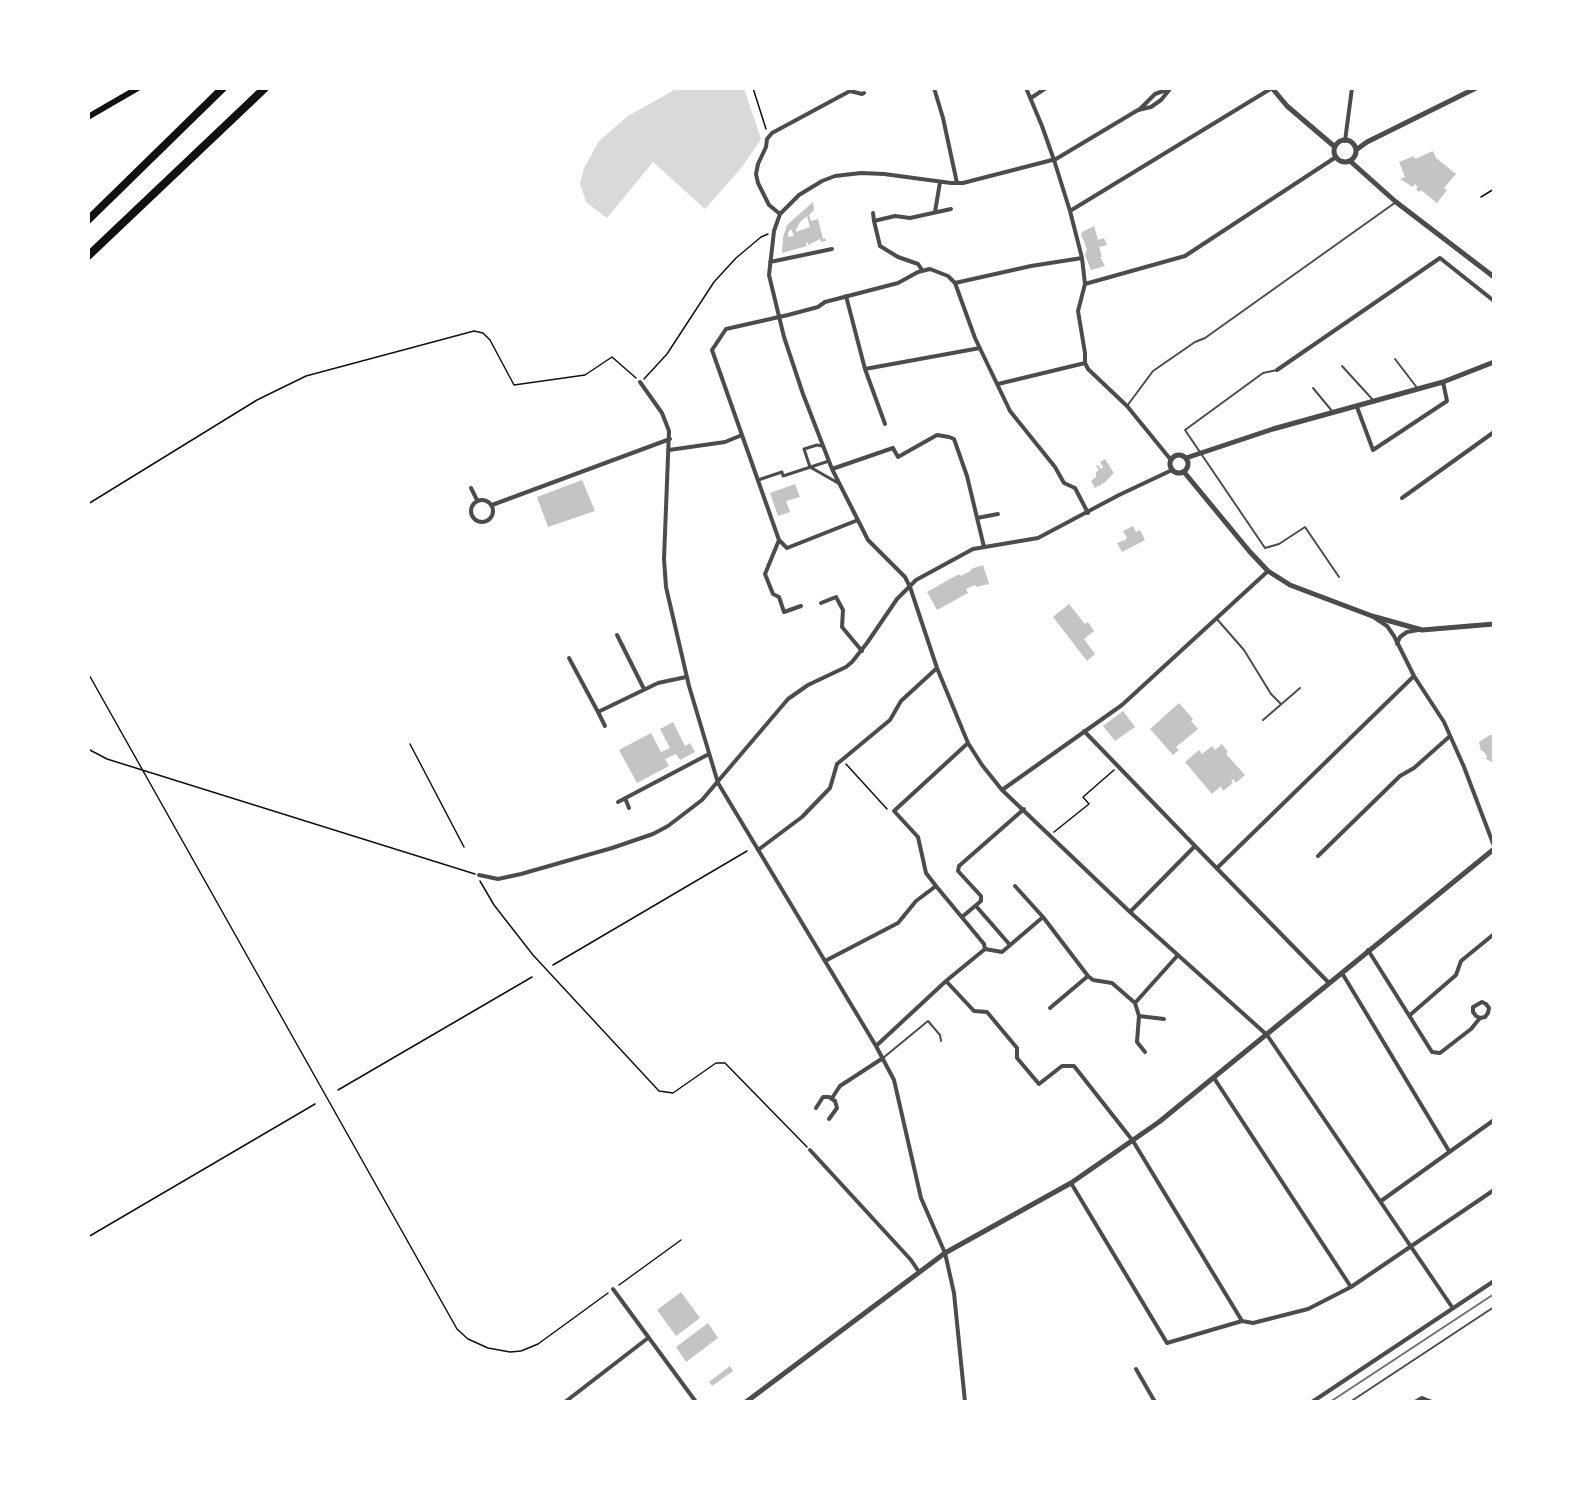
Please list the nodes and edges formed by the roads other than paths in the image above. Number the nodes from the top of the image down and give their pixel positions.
1 (138, 88) edge
2 (223, 88) edge
3 (265, 88) edge
4 (934, 88) edge
5 (1026, 88) edge
6 (1046, 88) edge
7 (1272, 88) edge
8 (1352, 88) edge
9 (1476, 88) edge
10 (1170, 89) edge
11 (1467, 90) edge
12 (864, 93) dead end
13 (122, 98) junction
14 (1031, 98) junction
15 (1138, 110) junction
16 (88, 112) edge
17 (88, 117) edge
18 (1345, 141) junction
19 (1335, 147) junction
20 (1356, 150) junction
21 (1336, 157) junction
22 (1054, 160) junction
23 (1350, 161) junction
24 (940, 182) junction
25 (957, 183) junction
26 (1396, 202) junction
27 (951, 209) dead end
28 (1070, 211) junction
29 (873, 213) dead end
30 (935, 213) junction
31 (780, 214) junction
32 (88, 220) edge
33 (874, 221) junction
34 (832, 249) dead end
35 (88, 256) edge
36 (1082, 258) junction
37 (770, 262) junction
38 (922, 270) junction
39 (1494, 278) edge
40 (955, 283) junction
41 (1085, 284) junction
42 (846, 296) junction
43 (1494, 301) edge
44 (781, 317) junction
45 (980, 348) junction
46 (1395, 359) dead end
47 (1494, 362) edge
48 (1085, 363) junction
49 (1342, 366) dead end
50 (865, 369) junction
51 (1277, 369) joint
52 (640, 382) road end
53 (1443, 382) junction
54 (998, 384) junction
55 (1313, 388) dead end
56 (1418, 389) junction
57 (1375, 402) junction
58 (1127, 406) junction
59 (1357, 407) junction
60 (1332, 412) junction
61 (885, 424) dead end
62 (1494, 432) edge
63 (742, 435) junction
64 (670, 439) junction
65 (822, 446) junction
66 (669, 450) junction
67 (1201, 453) junction
68 (1186, 458) junction
69 (1171, 460) junction
70 (829, 461) junction
71 (810, 467) junction
72 (832, 469) junction
73 (1172, 470) junction
74 (1184, 472) junction
75 (758, 480) junction
76 (838, 483) junction
77 (471, 488) dead end
78 (1402, 498) dead end
79 (477, 500) junction
80 (492, 506) junction
81 (1088, 513) junction
82 (998, 514) dead end
83 (976, 518) junction
84 (858, 520) junction
85 (779, 540) junction
86 (984, 546) junction
87 (1268, 571) junction
88 (1339, 577) dead end
89 (910, 587) junction
90 (821, 603) dead end
91 (801, 606) dead end
92 (1372, 616) junction
93 (1216, 618) junction
94 (1494, 624) edge
95 (1422, 630) junction
96 (616, 635) dead end
97 (1397, 644) junction
98 (862, 651) junction
99 (569, 658) dead end
100 (937, 668) junction
101 (686, 676) junction
102 (1414, 676) junction
103 (1300, 688) dead end
104 (645, 689) junction
105 (1281, 704) junction
106 (598, 712) junction
107 (1263, 720) dead end
108 (605, 726) dead end
109 (1084, 731) junction
110 (1450, 736) junction
111 (968, 743) junction
112 (709, 754) junction
113 (718, 783) junction
114 (1002, 790) junction
115 (625, 798) junction
116 (618, 802) dead end
117 (629, 808) dead end
118 (1024, 809) junction
119 (1195, 846) junction
120 (1494, 847) edge
121 (758, 850) junction
122 (1318, 856) dead end
123 (1217, 868) junction
124 (479, 875) road end
125 (936, 886) junction
126 (1015, 886) dead end
127 (976, 906) junction
128 (1130, 912) junction
129 (962, 917) junction
130 (1043, 917) junction
131 (1494, 934) edge
132 (1010, 945) junction
133 (984, 947) junction
134 (1368, 950) junction
135 (1178, 955) junction
136 (825, 961) junction
137 (1342, 972) junction
138 (1088, 976) junction
139 (946, 981) junction
140 (1329, 983) junction
141 (1135, 1003) junction
142 (1050, 1008) dead end
143 (1410, 1015) junction
144 (1139, 1016) junction
145 (1480, 1018) junction
146 (1164, 1019) dead end
147 (1268, 1035) junction
148 (941, 1041) dead end
149 (876, 1046) junction
150 (1146, 1052) dead end
151 (883, 1058) junction
152 (1214, 1078) junction
153 (832, 1098) junction
154 (816, 1108) dead end
155 (829, 1119) dead end
156 (1494, 1120) edge
157 (1133, 1141) junction
158 (810, 1150) road end
159 (1449, 1151) junction
160 (1071, 1183) junction
161 (1494, 1190) edge
162 (1381, 1201) junction
163 (1412, 1246) junction
164 (945, 1253) junction
165 (919, 1272) junction
166 (1494, 1281) edge
167 (1351, 1287) junction
168 (613, 1289) road end
169 (1452, 1307) junction
170 (1494, 1307) edge
171 (1242, 1321) junction
172 (648, 1338) junction
173 (1136, 1369) dead end
174 (565, 1401) edge
175 (696, 1401) edge
176 (746, 1401) edge
177 (965, 1401) edge
178 (1155, 1401) edge
179 (1312, 1401) edge
180 (1350, 1401) edge
181 (1415, 1401) edge
182 (1432, 1401) edge

1 - 13 main road
2 - 32 highway
3 - 35 highway
4 - 25 street
5 - 14 street
6 - 14 street
7 - 19 street
7 - 28 street
8 - 18 street
9 - 11 street
10 - 15 street
10 - 15 street
11 - 20 street
12 - 31 street
13 - 16 main road
13 - 17 main road
14 - 22 street
15 - 22 street
18 - 19 street
18 - 20 street
19 - 21 street
20 - 23 street
21 - 23 street
21 - 41 street
22 - 25 street
22 - 28 street
23 - 26 street
24 - 25 street
24 - 30 street
24 - 31 street
26 - 39 street
26 - 58 lane
27 - 30 street
28 - 36 street
29 - 33 street
30 - 33 street
31 - 37 street
33 - 38 street
34 - 37 street
36 - 40 street
36 - 41 street
37 - 44 street
38 - 40 street
38 - 42 street
40 - 45 street
41 - 48 street
42 - 44 street
42 - 50 street
43 - 51 street
44 - 63 street
44 - 65 street
45 - 50 street
45 - 54 street
46 - 56 lane
47 - 53 street
48 - 54 street
48 - 58 street
49 - 57 lane
50 - 61 street
51 - 67 lane
52 - 64 street
53 - 56 street
53 - 59 street
54 - 81 street
55 - 60 lane
56 - 57 street
57 - 59 street
58 - 69 street
59 - 60 street
60 - 67 street
62 - 78 street
63 - 66 street
63 - 75 street
64 - 66 street
64 - 80 street
65 - 70 street
65 - 71 street
66 - 101 street
67 - 68 street
67 - 88 lane
68 - 69 street
68 - 74 street
69 - 73 street
70 - 71 street
70 - 72 street
71 - 75 street
71 - 76 street
72 - 76 street
72 - 83 street
73 - 74 street
73 - 81 street
74 - 87 street
75 - 85 street
76 - 84 street
77 - 79 street
79 - 80 street
79 - 80 street
81 - 86 street
82 - 83 street
83 - 86 street
84 - 85 street
84 - 89 street
85 - 91 street
86 - 89 street
87 - 92 street
87 - 93 street
89 - 98 street
89 - 100 street
90 - 98 street
92 - 95 street
92 - 97 street
93 - 105 lane
93 - 109 street
94 - 95 street
95 - 97 street
96 - 104 street
97 - 102 street
98 - 113 street
99 - 106 street
100 - 111 street
100 - 121 street
101 - 104 street
101 - 112 street
102 - 110 street
102 - 123 street
103 - 105 lane
104 - 106 street
105 - 107 lane
106 - 108 street
109 - 114 street
109 - 119 street
110 - 120 street
110 - 122 street
111 - 114 street
111 - 125 street
112 - 113 street
112 - 115 street
113 - 121 street
113 - 124 street
114 - 118 street
115 - 116 street
115 - 117 street
118 - 127 street
118 - 128 street
119 - 123 street
119 - 128 street
120 - 134 street
121 - 136 street
123 - 140 street
125 - 129 street
125 - 136 street
126 - 130 street
127 - 129 street
127 - 132 street
128 - 135 street
129 - 133 street
130 - 132 street
130 - 138 street
131 - 143 street
132 - 133 street
133 - 139 street
134 - 137 street
134 - 143 street
135 - 141 street
135 - 147 street
136 - 149 street
137 - 140 street
137 - 159 street
138 - 141 street
138 - 142 street
139 - 149 street
139 - 157 street
140 - 147 street
141 - 144 street
143 - 145 street
144 - 146 street
144 - 150 street
145 - 145 street
147 - 152 street
147 - 162 street
148 - 151 lane
149 - 151 street
151 - 153 street
151 - 164 street
152 - 157 street
152 - 167 street
153 - 154 street
153 - 155 street
156 - 159 street
157 - 160 street
157 - 171 street
158 - 165 street
159 - 162 street
160 - 164 street
160 - 171 street
161 - 163 street
162 - 163 street
163 - 167 street
163 - 169 street
164 - 165 street
164 - 177 street
165 - 176 street
166 - 169 street
167 - 171 street
168 - 172 street
169 - 179 street
170 - 180 lane
172 - 174 street
172 - 175 street
173 - 178 street
181 - 182 street

